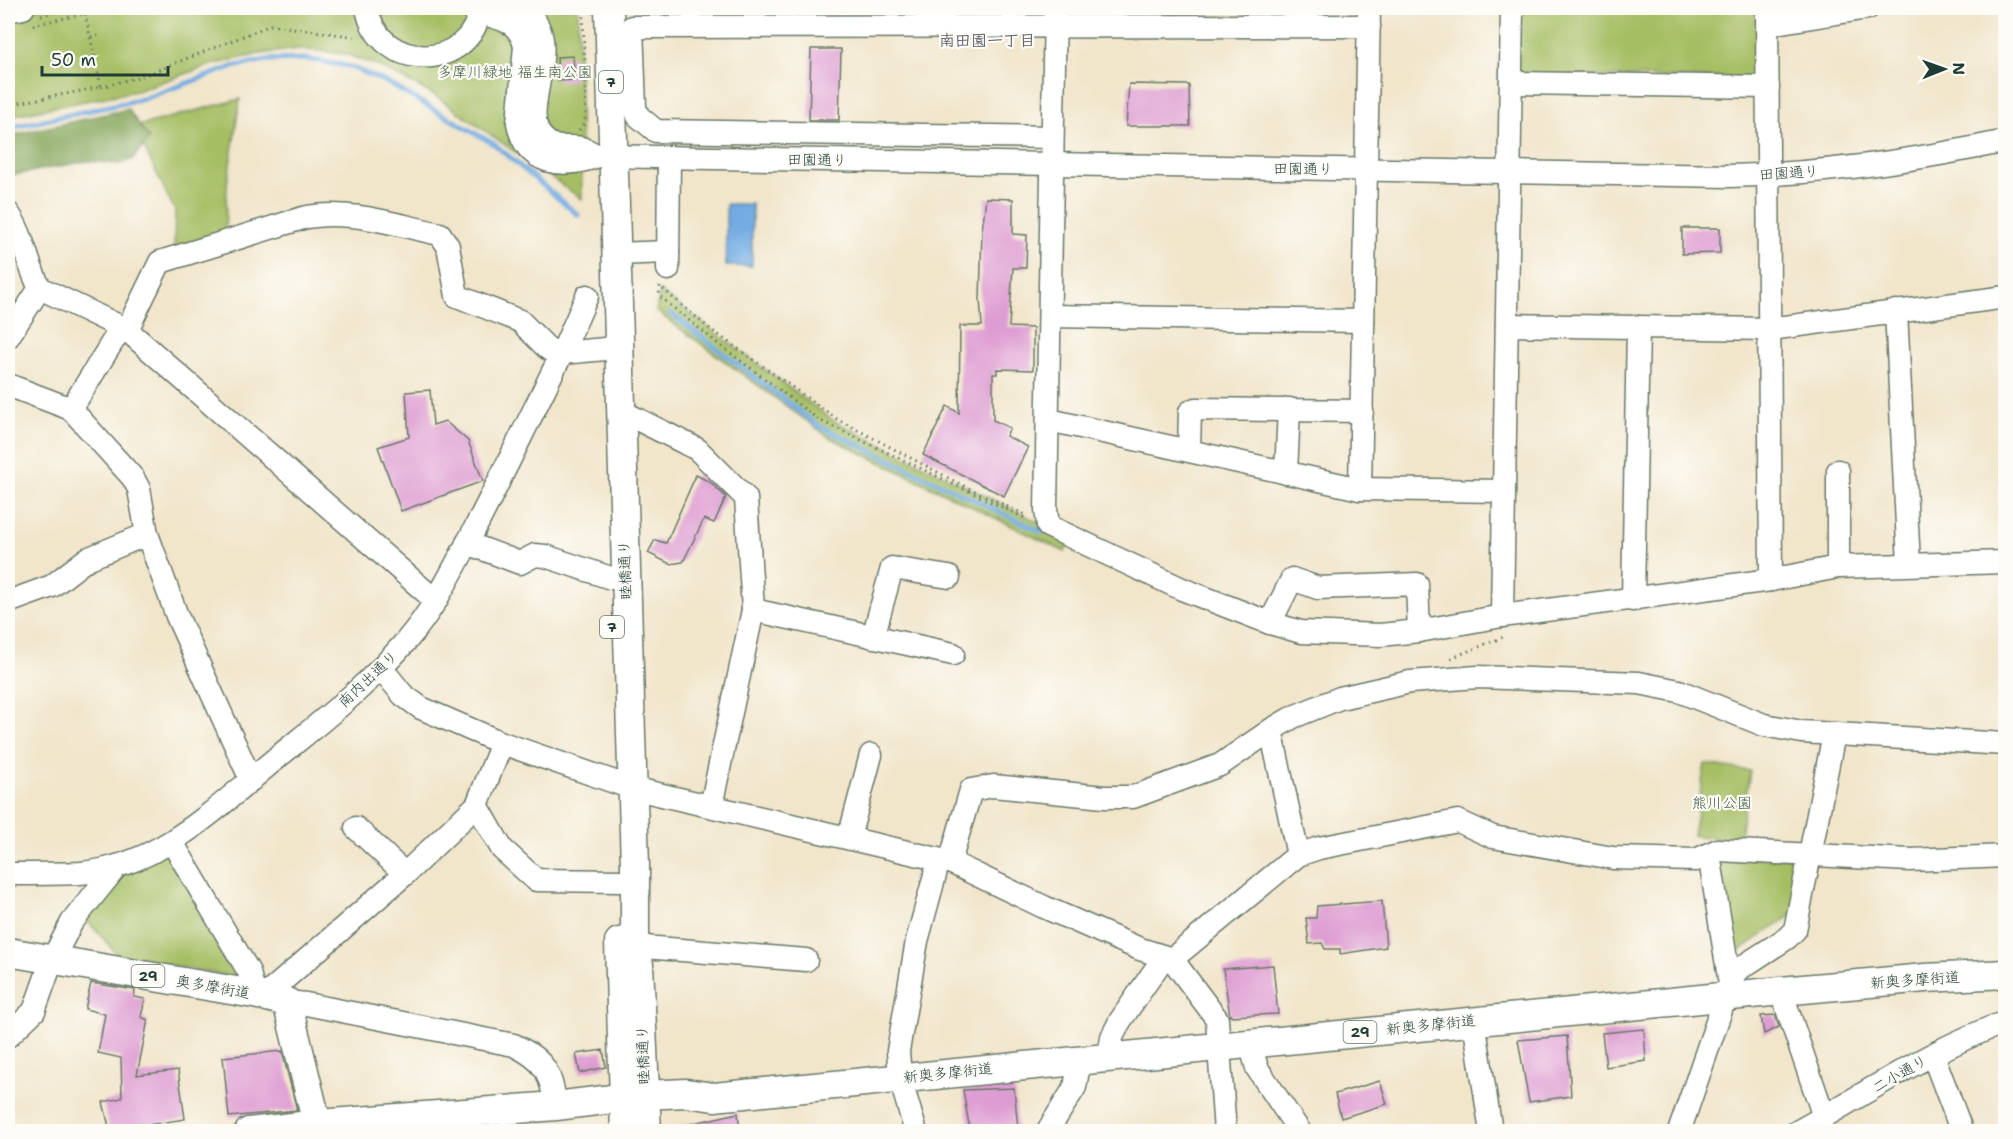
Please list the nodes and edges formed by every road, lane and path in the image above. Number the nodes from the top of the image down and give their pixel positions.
1 (110, 8) edge
2 (366, 8) edge
3 (522, 8) edge
4 (583, 8) edge
5 (594, 8) edge
6 (609, 8) edge
7 (1512, 8) edge
8 (1868, 8) edge
9 (480, 10) edge
10 (8, 11) edge
11 (86, 13) junction
12 (26, 16) edge
13 (1369, 16) edge
14 (1768, 16) edge
15 (632, 17) edge
16 (1055, 17) edge
17 (99, 35) dead end
18 (91, 37) junction
19 (364, 38) dead end
20 (1511, 83) junction
21 (101, 87) junction
22 (1768, 87) junction
23 (8, 105) edge
24 (574, 135) dead end
25 (1052, 137) junction
26 (2006, 141) edge
27 (606, 156) junction
28 (669, 156) junction
29 (1051, 165) junction
30 (1366, 171) junction
31 (1510, 173) junction
32 (1770, 175) junction
33 (8, 213) edge
34 (616, 254) junction
35 (663, 272) junction
36 (40, 288) junction
37 (587, 296) dead end
38 (2006, 297) edge
39 (1896, 311) junction
40 (1050, 316) junction
41 (1364, 321) junction
42 (1507, 325) junction
43 (1638, 327) junction
44 (124, 329) junction
45 (1770, 329) junction
46 (8, 337) edge
47 (605, 349) junction
48 (562, 353) junction
49 (8, 385) edge
50 (1289, 409) junction
51 (71, 410) junction
52 (621, 411) junction
53 (1362, 411) junction
54 (1049, 420) junction
55 (1189, 450) junction
56 (1838, 471) dead end
57 (1286, 473) junction
58 (1360, 489) junction
59 (1504, 491) junction
60 (1048, 526) junction
61 (147, 534) junction
62 (467, 543) junction
63 (2006, 562) edge
64 (1909, 564) junction
65 (1838, 567) junction
66 (949, 577) dead end
67 (610, 578) junction
68 (1771, 580) junction
69 (1633, 600) junction
70 (436, 601) junction
71 (8, 602) edge
72 (753, 610) junction
73 (1502, 616) junction
74 (1270, 623) junction
75 (1419, 631) junction
76 (873, 637) junction
77 (953, 654) dead end
78 (382, 669) junction
79 (1271, 729) junction
80 (1834, 734) junction
81 (502, 743) junction
82 (2006, 744) edge
83 (871, 755) dead end
84 (251, 780) junction
85 (625, 786) junction
86 (477, 805) junction
87 (711, 806) junction
88 (356, 828) dead end
89 (849, 838) junction
90 (172, 842) junction
91 (1709, 854) junction
92 (1298, 855) junction
93 (1810, 855) junction
94 (2006, 856) edge
95 (945, 861) junction
96 (117, 866) junction
97 (8, 874) edge
98 (405, 874) junction
99 (620, 881) junction
100 (627, 945) junction
101 (8, 952) edge
102 (1168, 958) junction
103 (52, 960) junction
104 (806, 960) dead end
105 (2006, 974) edge
106 (1728, 990) junction
107 (1781, 991) junction
108 (269, 998) junction
109 (1474, 1021) junction
110 (2006, 1022) edge
111 (8, 1036) edge
112 (1250, 1043) junction
113 (1218, 1046) junction
114 (1933, 1055) junction
115 (1108, 1057) junction
116 (1080, 1060) junction
117 (900, 1078) junction
118 (556, 1106) junction
119 (635, 1114) edge
120 (1824, 1117) junction
121 (318, 1128) edge
122 (249, 1131) edge
123 (423, 1131) edge
124 (916, 1131) edge
125 (1047, 1131) edge
126 (1225, 1131) edge
127 (1300, 1131) edge
128 (1491, 1131) edge
129 (1679, 1131) edge
130 (1797, 1131) edge
131 (1962, 1131) edge

1 - 11 path
2 - 9 street
3 - 27 street
4 - 24 path
5 - 27 main road, 睦橋通り / 7
6 - 27 main road, 睦橋通り / 7
7 - 20 street
8 - 14 street
9 - 27 street
10 - 12 street
11 - 12 path
11 - 18 path
13 - 16 street
13 - 30 street
14 - 22 street
15 - 16 street
15 - 25 street
16 - 25 street
17 - 18 path
18 - 21 path
19 - 21 path
20 - 22 street
20 - 31 street
21 - 23 path
22 - 32 street
25 - 29 street
26 - 32 street, 田園通り
27 - 28 street, 田園通り
27 - 34 main road, 睦橋通り / 7
27 - 47 main road, 睦橋通り / 7
28 - 29 street, 田園通り
28 - 35 street
29 - 30 street, 田園通り
29 - 40 street
30 - 31 street, 田園通り
30 - 41 street
31 - 32 street, 田園通り
31 - 42 street
32 - 45 street
33 - 36 street
34 - 35 street
34 - 52 main road, 睦橋通り / 7
35 - 60 path
35 - 60 path
36 - 44 street
36 - 46 street
37 - 48 street, 南内出通り
38 - 39 street
39 - 45 street
39 - 64 street
40 - 41 street
40 - 54 street
41 - 53 street
42 - 43 street
42 - 59 street
43 - 45 street
43 - 69 street
44 - 48 street
44 - 51 street
44 - 70 street
45 - 68 street
47 - 48 street
47 - 67 main road, 睦橋通り / 7
48 - 62 street, 南内出通り
49 - 51 street
50 - 53 street
50 - 55 street
50 - 57 street
51 - 61 street
52 - 72 street
52 - 85 main road, 睦橋通り / 7
53 - 58 street
54 - 55 street
54 - 60 street
55 - 57 street
56 - 65 street
57 - 58 street
58 - 59 street
59 - 73 street
60 - 74 street
61 - 71 street
61 - 84 street
62 - 67 street
62 - 70 street, 南内出通り
63 - 64 street
64 - 65 street
65 - 68 street
66 - 76 street
67 - 85 main road, 睦橋通り / 7
68 - 69 street
69 - 73 street
70 - 78 street, 南内出通り
72 - 76 street
72 - 87 street
73 - 75 street
74 - 75 street
74 - 75 street
76 - 77 street
78 - 81 street
78 - 84 street, 南内出通り
79 - 80 street
79 - 92 street
79 - 95 street
80 - 82 street
80 - 93 street
81 - 85 street
81 - 86 street
83 - 89 street
84 - 90 street, 南内出通り
85 - 87 street
85 - 99 main road, 睦橋通り / 7
85 - 100 main road, 睦橋通り / 7
86 - 98 street
86 - 99 street
87 - 89 street
88 - 98 street
89 - 95 street
90 - 96 street, 南内出通り
90 - 108 street
91 - 92 street
91 - 93 street
91 - 106 street
92 - 102 street
93 - 94 street
93 - 106 street
95 - 102 street
95 - 117 street
96 - 97 street, 南内出通り
96 - 103 street
98 - 108 street
99 - 100 main road, 睦橋通り / 7
100 - 104 street
100 - 119 main road, 睦橋通り / 7
101 - 103 main road, 奥多摩街道 / 29
102 - 113 street
102 - 115 street
103 - 108 main road, 奥多摩街道 / 29
103 - 111 street
105 - 107 main road, 新奥多摩街道 / 29
106 - 107 main road, 新奥多摩街道 / 29
106 - 109 main road, 新奥多摩街道 / 29
106 - 129 street
107 - 120 street
108 - 118 street
108 - 121 main road
109 - 112 main road, 新奥多摩街道 / 29
109 - 128 street
110 - 114 street, 二小通り
112 - 113 main road, 新奥多摩街道 / 29
112 - 127 street
113 - 115 main road, 新奥多摩街道 / 29
113 - 126 street
114 - 120 street, 二小通り
114 - 131 street
115 - 116 main road, 新奥多摩街道 / 29
116 - 117 main road, 新奥多摩街道 / 29
116 - 125 street
117 - 119 main road, 新奥多摩街道 / 29
117 - 124 street
118 - 119 main road, 新奥多摩街道 / 29
118 - 121 main road, 新奥多摩街道 / 29
119 - 123 main road, 新奥多摩街道 / 29
120 - 130 street, 二小通り
121 - 122 main road, 新奥多摩街道 / 29

